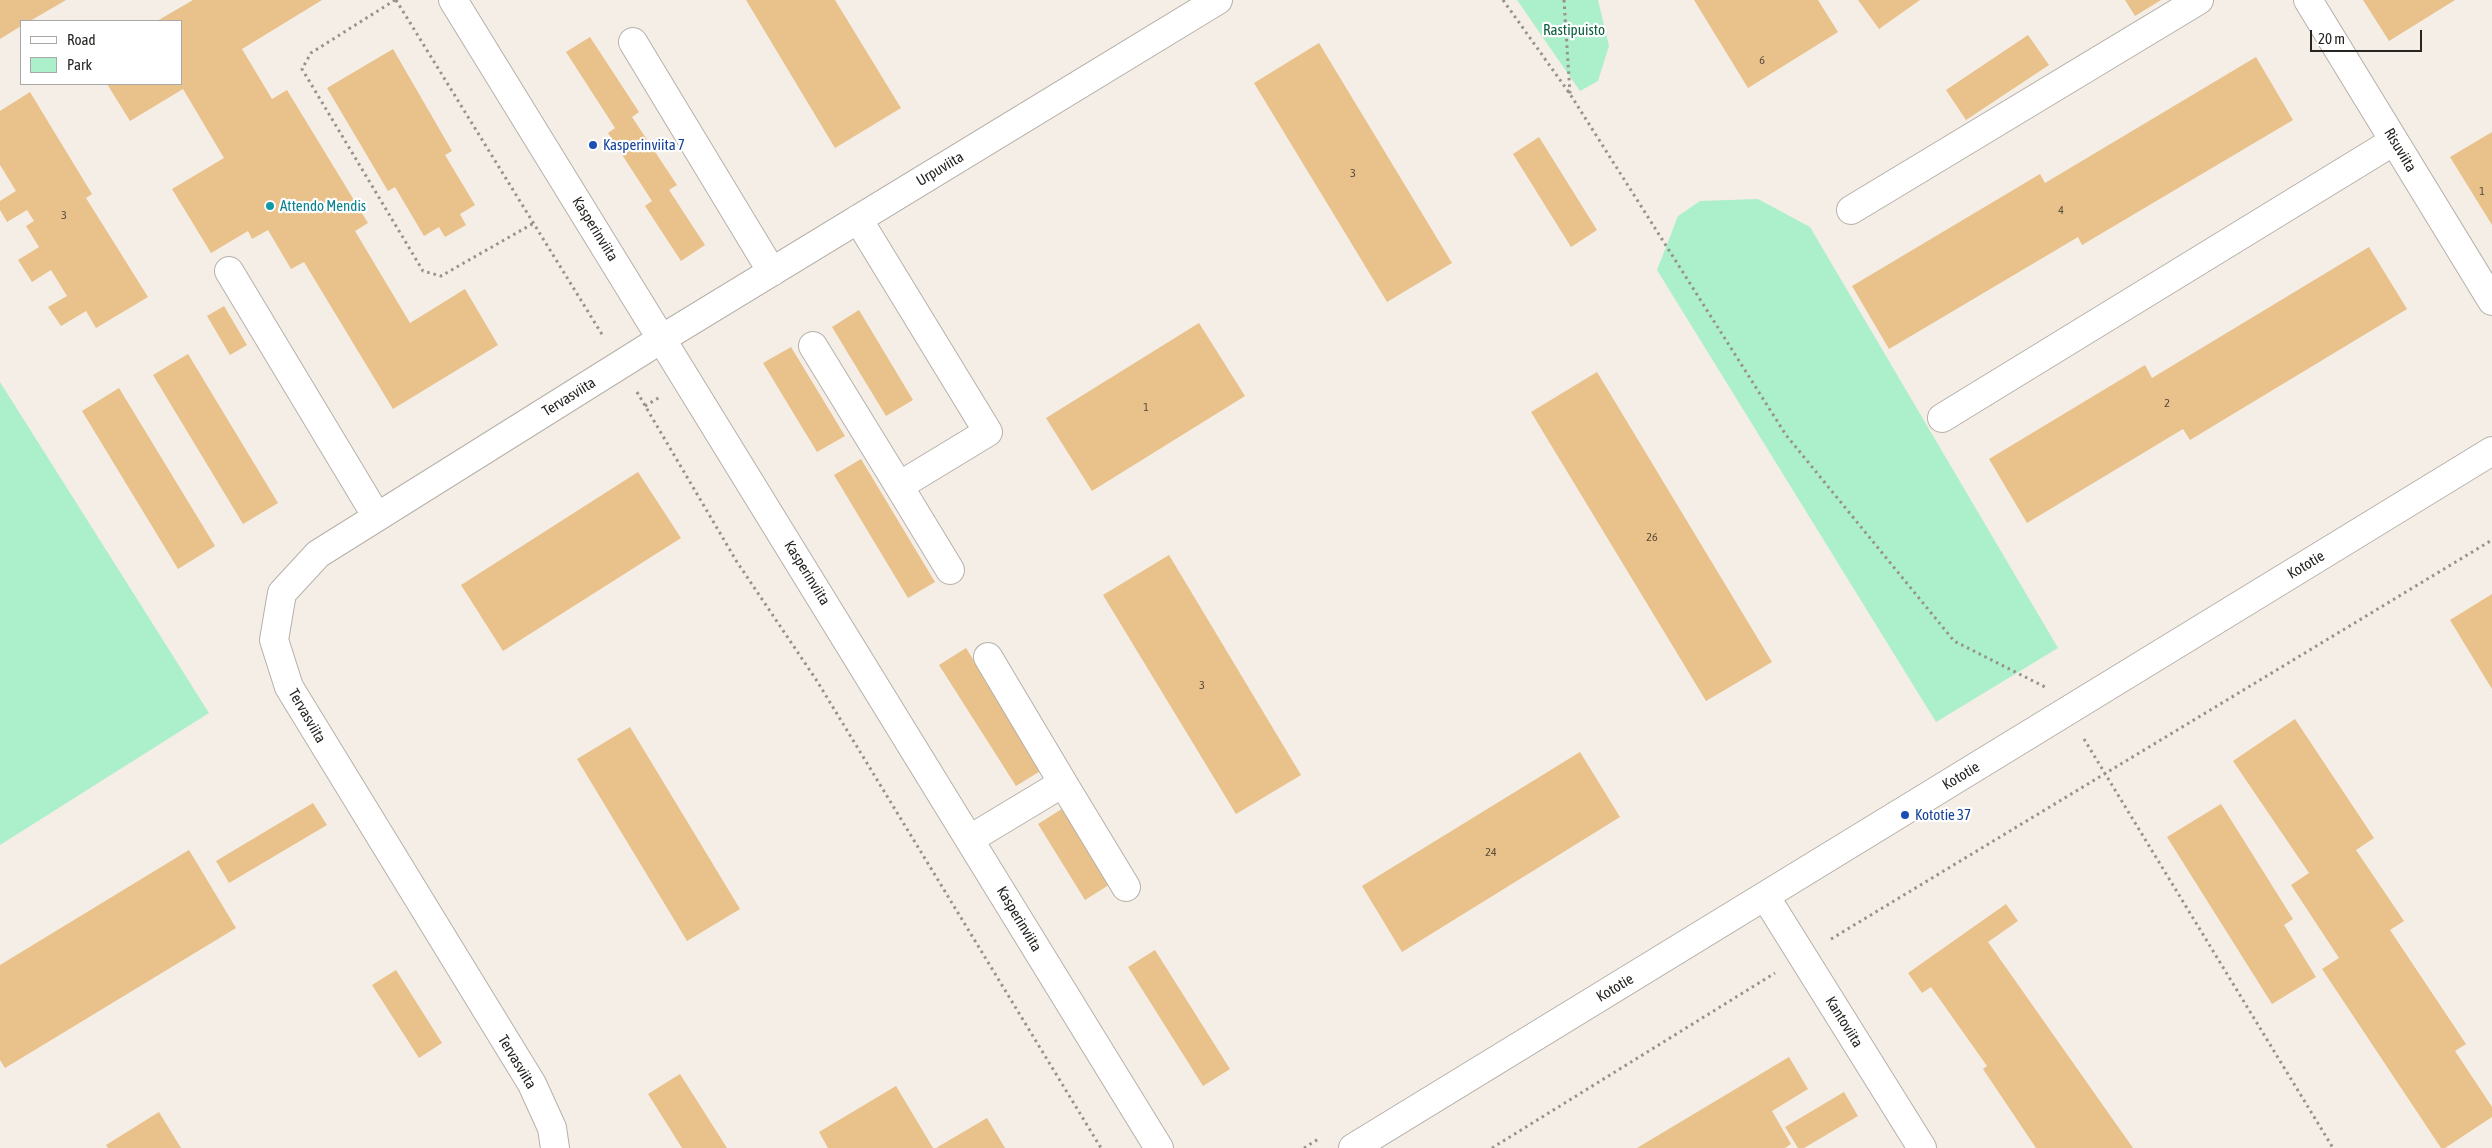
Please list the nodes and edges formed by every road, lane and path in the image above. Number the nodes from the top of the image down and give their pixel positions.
1 (395, 0) edge
2 (453, 0) edge
3 (1218, 0) edge
4 (1502, 0) edge
5 (1564, 0) edge
6 (2199, 0) edge
7 (2308, 0) edge
8 (633, 42) dead end
9 (1570, 94) junction
10 (2394, 141) junction
11 (1850, 210) dead end
12 (858, 219) junction
13 (534, 223) junction
14 (229, 271) dead end
15 (772, 272) junction
16 (2492, 300) edge
17 (663, 338) junction
18 (813, 346) dead end
19 (620, 365) junction
20 (1942, 418) dead end
21 (2492, 452) edge
22 (899, 486) junction
23 (377, 517) junction
24 (2492, 540) edge
25 (950, 570) dead end
26 (988, 657) dead end
27 (2046, 687) dead end
28 (2105, 775) junction
29 (1064, 783) junction
30 (970, 839) junction
31 (1126, 887) dead end
32 (1765, 896) junction
33 (1804, 955) junction
34 (555, 1148) edge
35 (1100, 1148) edge
36 (1159, 1148) edge
37 (1353, 1148) edge
38 (1492, 1148) edge
39 (1922, 1148) edge
40 (2333, 1148) edge

1 - 13 path
1 - 13 path
2 - 17 street, Kasperinviita
3 - 12 street, Urpuviita
4 - 9 path
5 - 9 path
6 - 11 street
7 - 10 street, Risuviita
8 - 15 street
9 - 27 path
10 - 16 street, Risuviita
10 - 20 street
12 - 15 street, Urpuviita
12 - 22 street
13 - 19 path
14 - 23 street
15 - 17 street, Urpuviita
17 - 19 street, Tervasviita
17 - 30 street, Kasperinviita
18 - 22 street
19 - 23 street, Tervasviita
19 - 35 path
21 - 32 street, Kototie
22 - 25 street
23 - 34 street, Tervasviita
24 - 28 path
26 - 29 street
28 - 33 path
28 - 40 path
29 - 30 street
29 - 31 street
30 - 36 street, Kasperinviita
32 - 33 street, Kantoviita
32 - 37 street, Kototie
33 - 38 path
33 - 39 street, Kantoviita

